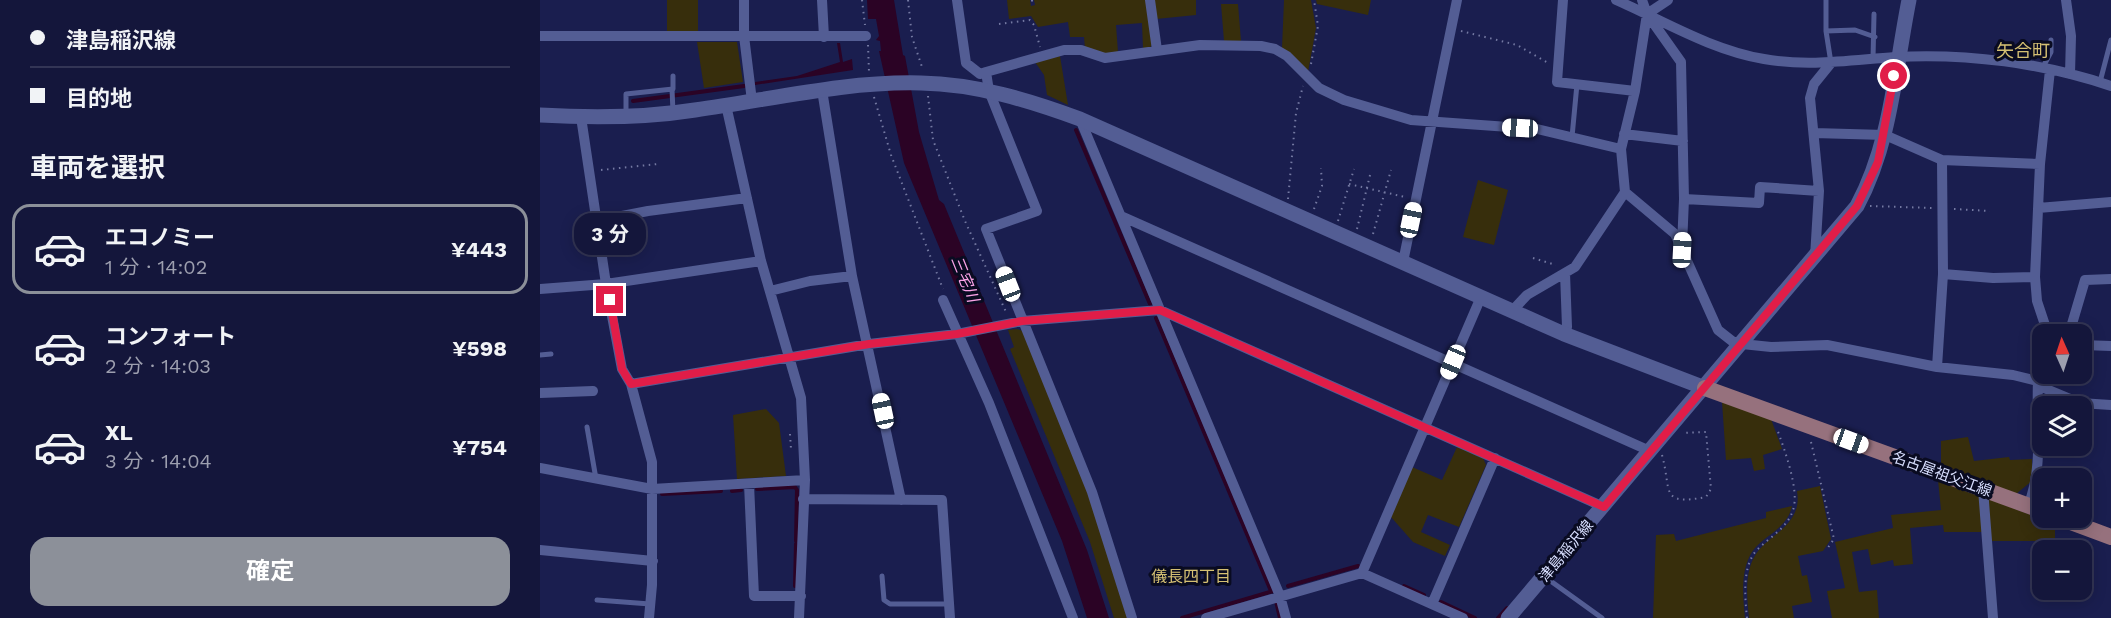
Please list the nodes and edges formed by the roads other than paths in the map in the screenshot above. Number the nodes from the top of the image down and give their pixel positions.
1 (744, 0) edge
2 (822, 0) edge
3 (957, 0) edge
4 (1150, 0) edge
5 (1457, 0) edge
6 (1563, 0) edge
7 (1616, 0) edge
8 (1642, 0) edge
9 (1668, 0) edge
10 (1826, 0) edge
11 (1909, 0) edge
12 (2066, 0) edge
13 (1647, 14) junction
14 (1874, 14) dead end
15 (1826, 31) junction
16 (540, 36) edge
17 (744, 36) junction
18 (866, 36) road end
19 (824, 37) junction
20 (1875, 37) junction
21 (2051, 40) dead end
22 (2111, 40) edge
23 (1157, 50) junction
24 (1898, 57) junction
25 (1873, 59) junction
26 (1831, 63) junction
27 (2046, 69) junction
28 (986, 72) junction
29 (2070, 74) junction
30 (673, 76) dead end
31 (1577, 84) junction
32 (2106, 84) edge
33 (822, 90) junction
34 (672, 91) junction
35 (989, 91) junction
36 (1635, 91) junction
37 (752, 101) junction
38 (726, 105) junction
39 (673, 106) junction
40 (540, 115) edge
41 (626, 116) junction
42 (581, 117) junction
43 (1080, 119) junction
44 (1431, 123) junction
45 (1814, 133) junction
46 (1624, 134) junction
47 (1885, 135) junction
48 (1572, 137) junction
49 (1683, 141) junction
50 (1621, 149) junction
51 (1942, 160) junction
52 (2040, 164) junction
53 (1819, 191) junction
54 (1625, 192) junction
55 (747, 198) junction
56 (1684, 200) junction
57 (2111, 202) edge
58 (2038, 208) junction
59 (1120, 216) junction
60 (596, 221) junction
61 (1682, 250) junction
62 (1815, 257) junction
63 (761, 261) junction
64 (1403, 262) junction
65 (1567, 272) junction
66 (1943, 274) junction
67 (852, 276) junction
68 (2035, 277) junction
69 (2111, 279) edge
70 (606, 284) junction
71 (540, 289) edge
72 (770, 291) junction
73 (1481, 297) junction
74 (943, 300) road end
75 (1160, 310) junction
76 (1512, 311) junction
77 (1017, 322) junction
78 (2045, 324) edge
79 (2072, 324) edge
80 (960, 333) junction
81 (1564, 334) junction
82 (869, 344) junction
83 (1742, 344) junction
84 (2092, 345) edge
85 (2111, 346) edge
86 (540, 354) edge
87 (551, 354) dead end
88 (789, 358) junction
89 (1453, 362) junction
90 (1937, 367) junction
91 (2032, 380) edge
92 (631, 384) junction
93 (2038, 384) edge
94 (2041, 384) edge
95 (1705, 388) junction
96 (593, 391) dead end
97 (540, 393) edge
98 (2111, 405) edge
99 (587, 427) dead end
100 (1425, 427) junction
101 (1653, 448) junction
102 (1495, 458) junction
103 (540, 468) edge
104 (2037, 468) edge
105 (596, 479) junction
106 (805, 480) junction
107 (749, 484) junction
108 (652, 489) junction
109 (1983, 489) junction
110 (803, 499) junction
111 (901, 500) junction
112 (1604, 507) junction
113 (2032, 507) edge
114 (2087, 528) edge
115 (2111, 537) edge
116 (540, 550) edge
117 (652, 561) junction
118 (1362, 573) junction
119 (882, 576) dead end
120 (1544, 577) junction
121 (801, 596) junction
122 (1280, 596) junction
123 (597, 600) dead end
124 (651, 604) junction
125 (949, 604) junction
126 (1432, 604) junction
127 (649, 618) edge
128 (800, 618) edge
129 (950, 618) edge
130 (1073, 618) edge
131 (1132, 618) edge
132 (1206, 618) edge
133 (1286, 618) edge
134 (1463, 618) edge
135 (1508, 618) edge
136 (1602, 618) edge
137 (1993, 618) edge

1 - 17 street
2 - 19 street
3 - 28 street
4 - 23 street
5 - 44 street
6 - 31 street
7 - 13 street
8 - 13 street
9 - 13 street
10 - 15 lane
11 - 24 street, 津島稲沢線
12 - 29 street
13 - 26 street
13 - 36 street
13 - 49 street
14 - 20 lane
15 - 20 lane
15 - 26 lane
16 - 17 street
17 - 19 street
17 - 37 street
18 - 19 street
20 - 25 lane
21 - 27 lane
22 - 32 lane
23 - 28 street
23 - 44 street
24 - 25 street
24 - 27 street
24 - 47 street, 津島稲沢線
25 - 26 street
26 - 45 street
27 - 29 street
27 - 52 street
28 - 35 street
29 - 32 street
30 - 34 lane
31 - 36 street
31 - 48 lane
33 - 35 street
33 - 37 street
33 - 67 street
34 - 39 lane
34 - 41 lane
35 - 43 street
35 - 77 street
36 - 46 street
37 - 38 street
38 - 39 street
38 - 55 street
39 - 41 street
40 - 42 street
41 - 42 street
42 - 60 street
43 - 59 street
43 - 64 street
44 - 48 street
44 - 64 street
45 - 47 street
45 - 53 street
46 - 49 street
46 - 50 street
47 - 51 street
47 - 62 street, 津島稲沢線
48 - 50 street
49 - 56 street
50 - 54 street
51 - 52 street
51 - 66 street
52 - 58 street
53 - 56 street
53 - 62 street
54 - 61 street
54 - 65 street
55 - 60 street
55 - 63 street
56 - 61 street
57 - 58 street
58 - 68 street
59 - 75 street
59 - 89 street
60 - 70 street
61 - 83 street
62 - 83 street, 津島稲沢線
63 - 70 street
63 - 72 street
64 - 73 street
65 - 76 street
65 - 81 street
66 - 68 street
66 - 90 street
67 - 72 street
67 - 82 street
68 - 78 street
69 - 79 street
70 - 71 street
70 - 92 street
72 - 88 street
73 - 76 street
73 - 89 street
74 - 80 street
75 - 77 street
75 - 100 street
75 - 122 street
76 - 81 street
77 - 80 street
77 - 131 street
80 - 82 street
80 - 130 street
81 - 95 street
82 - 88 street
82 - 111 street
83 - 90 street
83 - 95 street, 津島稲沢線
84 - 85 street
86 - 87 lane
88 - 92 street
88 - 106 street
89 - 100 street
89 - 101 street
90 - 91 street
92 - 108 street
93 - 104 street
94 - 98 street
95 - 101 street, 津島稲沢線
95 - 109 main road, 名古屋祖父江線
96 - 97 street
99 - 105 lane
100 - 102 street
100 - 118 street
101 - 112 street, 津島稲沢線
102 - 112 street
102 - 126 street
103 - 105 street
105 - 108 street
106 - 107 street
106 - 110 street
107 - 108 street
107 - 121 street
108 - 117 street
109 - 113 main road, 名古屋祖父江線
109 - 137 street
110 - 111 street
110 - 121 street
111 - 125 street
112 - 120 street, 津島稲沢線
114 - 115 main road
116 - 117 street
117 - 124 street
118 - 122 street
118 - 126 street
119 - 125 lane
120 - 135 street, 津島稲沢線
120 - 136 lane
121 - 128 street
122 - 132 street
122 - 133 street
123 - 124 lane
124 - 127 street
125 - 129 street
126 - 134 street

